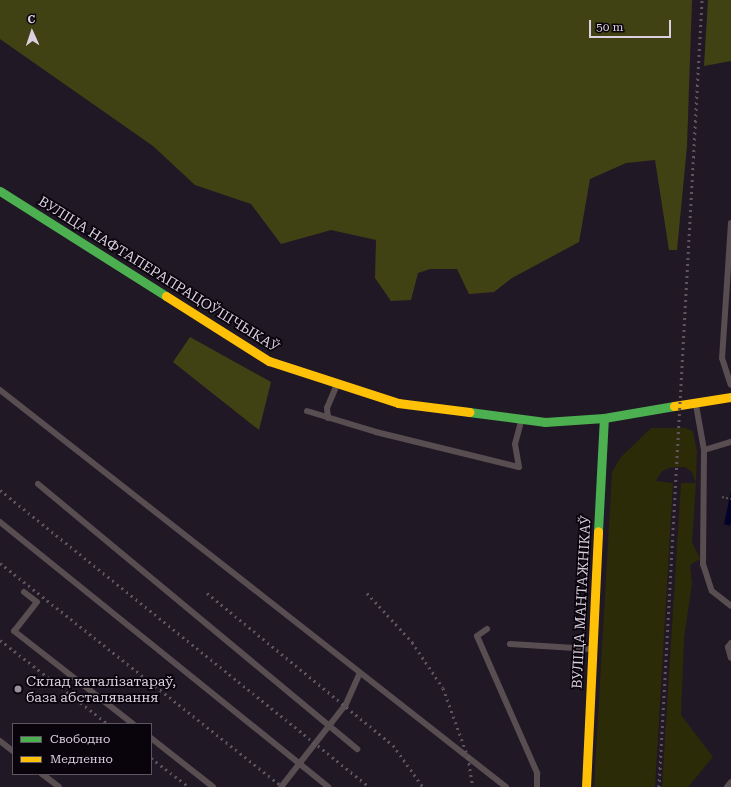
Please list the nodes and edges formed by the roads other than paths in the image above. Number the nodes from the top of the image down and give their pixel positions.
1 (0, 191) edge
2 (731, 223) edge
3 (337, 385) junction
4 (731, 385) edge
5 (0, 390) edge
6 (731, 397) edge
7 (696, 405) junction
8 (307, 411) dead end
9 (328, 418) junction
10 (604, 418) junction
11 (521, 421) junction
12 (731, 442) edge
13 (704, 450) junction
14 (38, 484) dead end
15 (0, 522) edge
16 (24, 592) dead end
17 (731, 606) edge
18 (487, 629) dead end
19 (731, 643) edge
20 (510, 644) dead end
21 (593, 649) junction
22 (731, 658) edge
23 (360, 673) junction
24 (132, 723) edge
25 (330, 724) junction
26 (152, 739) edge
27 (0, 741) edge
28 (357, 749) dead end
29 (12, 750) edge
30 (302, 763) junction
31 (43, 775) edge
32 (731, 782) edge
33 (59, 787) edge
34 (213, 787) edge
35 (281, 787) edge
36 (328, 787) edge
37 (506, 787) edge
38 (537, 787) edge
39 (586, 787) edge
40 (727, 787) edge

1 - 3 street, ВУЛІЦА НАФТАПЕРАПРАЦОЎШЧЫКАЎ
2 - 4 lane
3 - 9 lane
3 - 11 street, ВУЛІЦА НАФТАПЕРАПРАЦОЎШЧЫКАЎ
5 - 23 lane
6 - 7 street, ВУЛІЦА НАФТАПЕРАПРАЦОЎШЧЫКАЎ
7 - 10 street, ВУЛІЦА НАФТАПЕРАПРАЦОЎШЧЫКАЎ
7 - 13 lane
8 - 9 lane
9 - 11 lane
10 - 11 street, ВУЛІЦА НАФТАПЕРАПРАЦОЎШЧЫКАЎ
10 - 21 street, ВУЛІЦА МАНТАЖНІКАЎ
12 - 13 lane
13 - 17 lane
14 - 25 lane
15 - 30 lane
16 - 24 lane
18 - 38 lane
19 - 22 lane
20 - 21 lane
21 - 39 street, ВУЛІЦА МАНТАЖНІКАЎ
23 - 25 lane
23 - 37 lane
25 - 28 lane
25 - 30 lane
26 - 34 lane
27 - 29 lane
30 - 35 lane
30 - 36 lane
31 - 33 lane
32 - 40 lane

